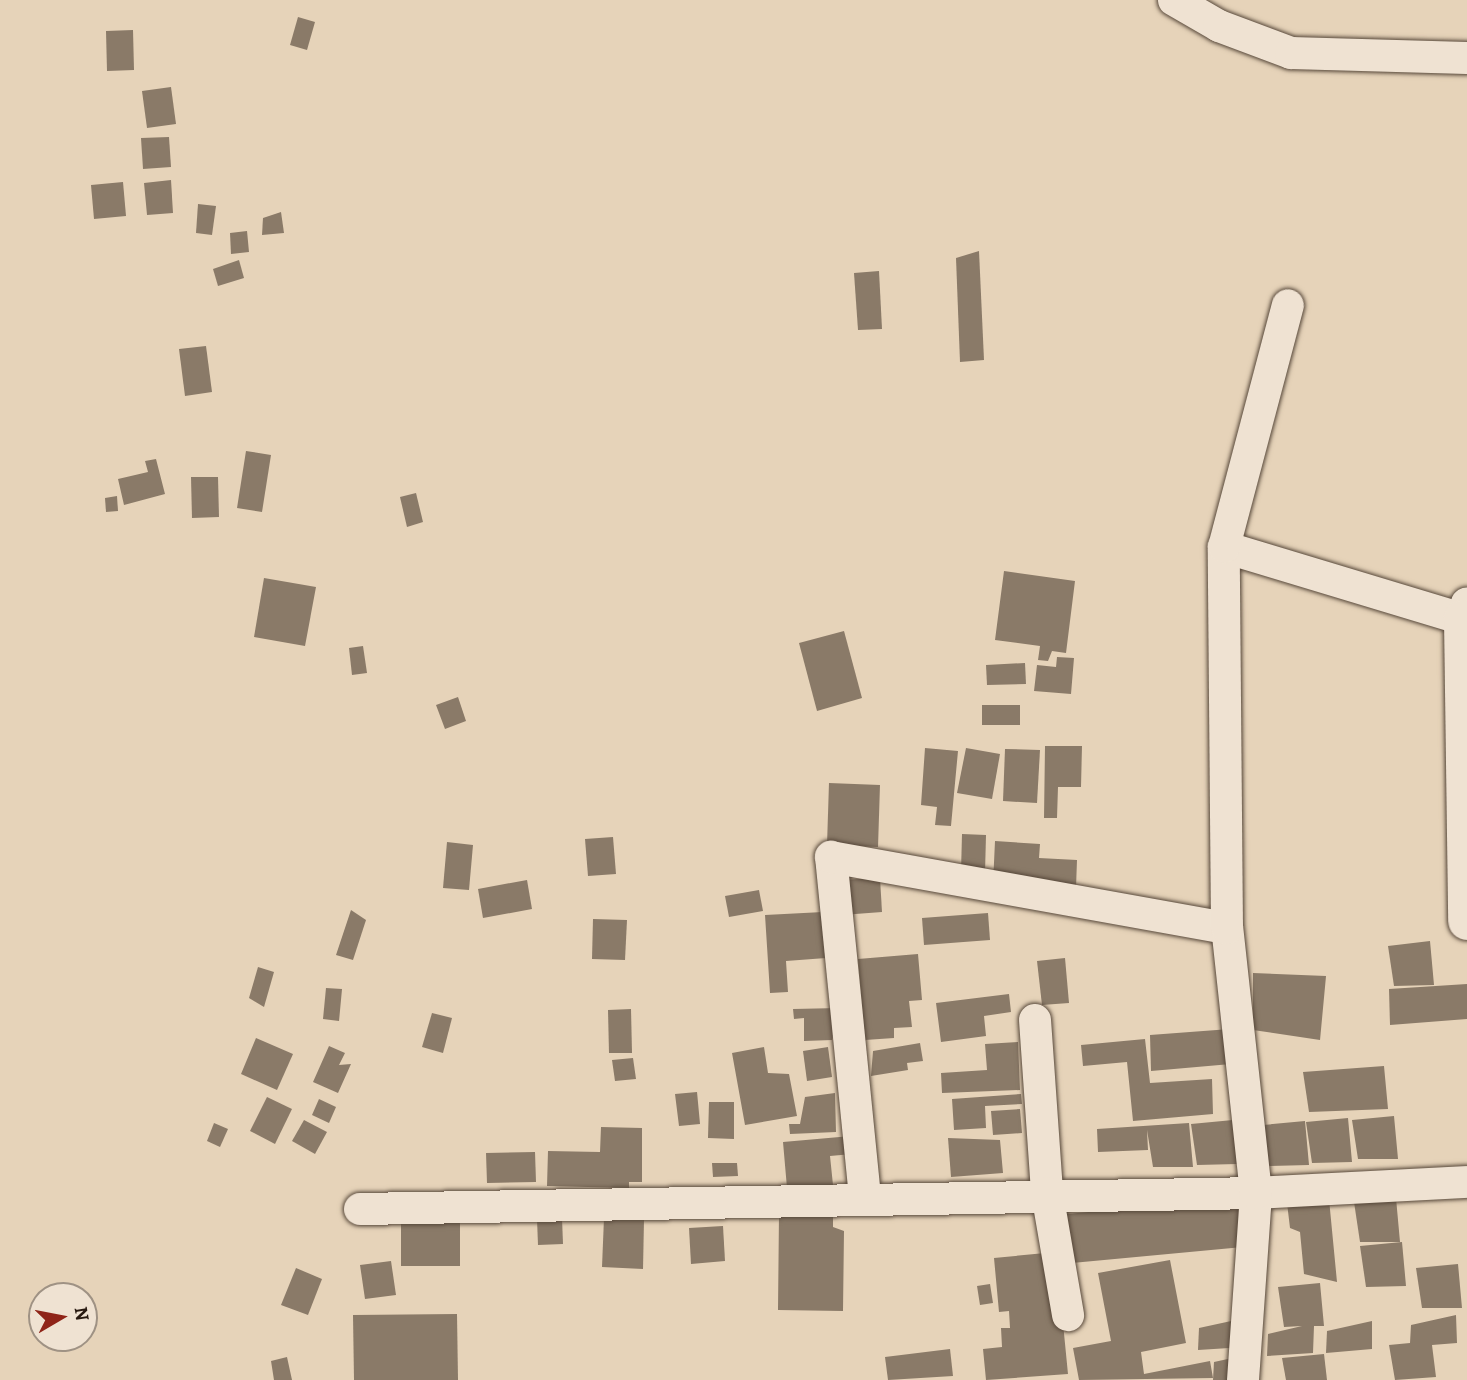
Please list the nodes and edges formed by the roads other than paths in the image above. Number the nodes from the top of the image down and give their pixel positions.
1 (1174, 0) edge
2 (1467, 58) edge
3 (1288, 305) dead end
4 (1223, 547) junction
5 (1465, 611) edge
6 (1467, 921) edge
7 (1227, 928) junction
8 (1035, 1020) dead end
9 (1467, 1182) edge
10 (1046, 1193) junction
11 (1256, 1193) junction
12 (865, 1197) junction
13 (360, 1209) dead end
14 (1068, 1315) dead end
15 (1243, 1380) edge

1 - 2 street
3 - 4 street
4 - 5 street
4 - 7 street
5 - 6 street
7 - 11 street
7 - 12 street
8 - 10 street
9 - 11 street
10 - 11 street
10 - 12 street
10 - 14 street
11 - 15 street
12 - 13 street

